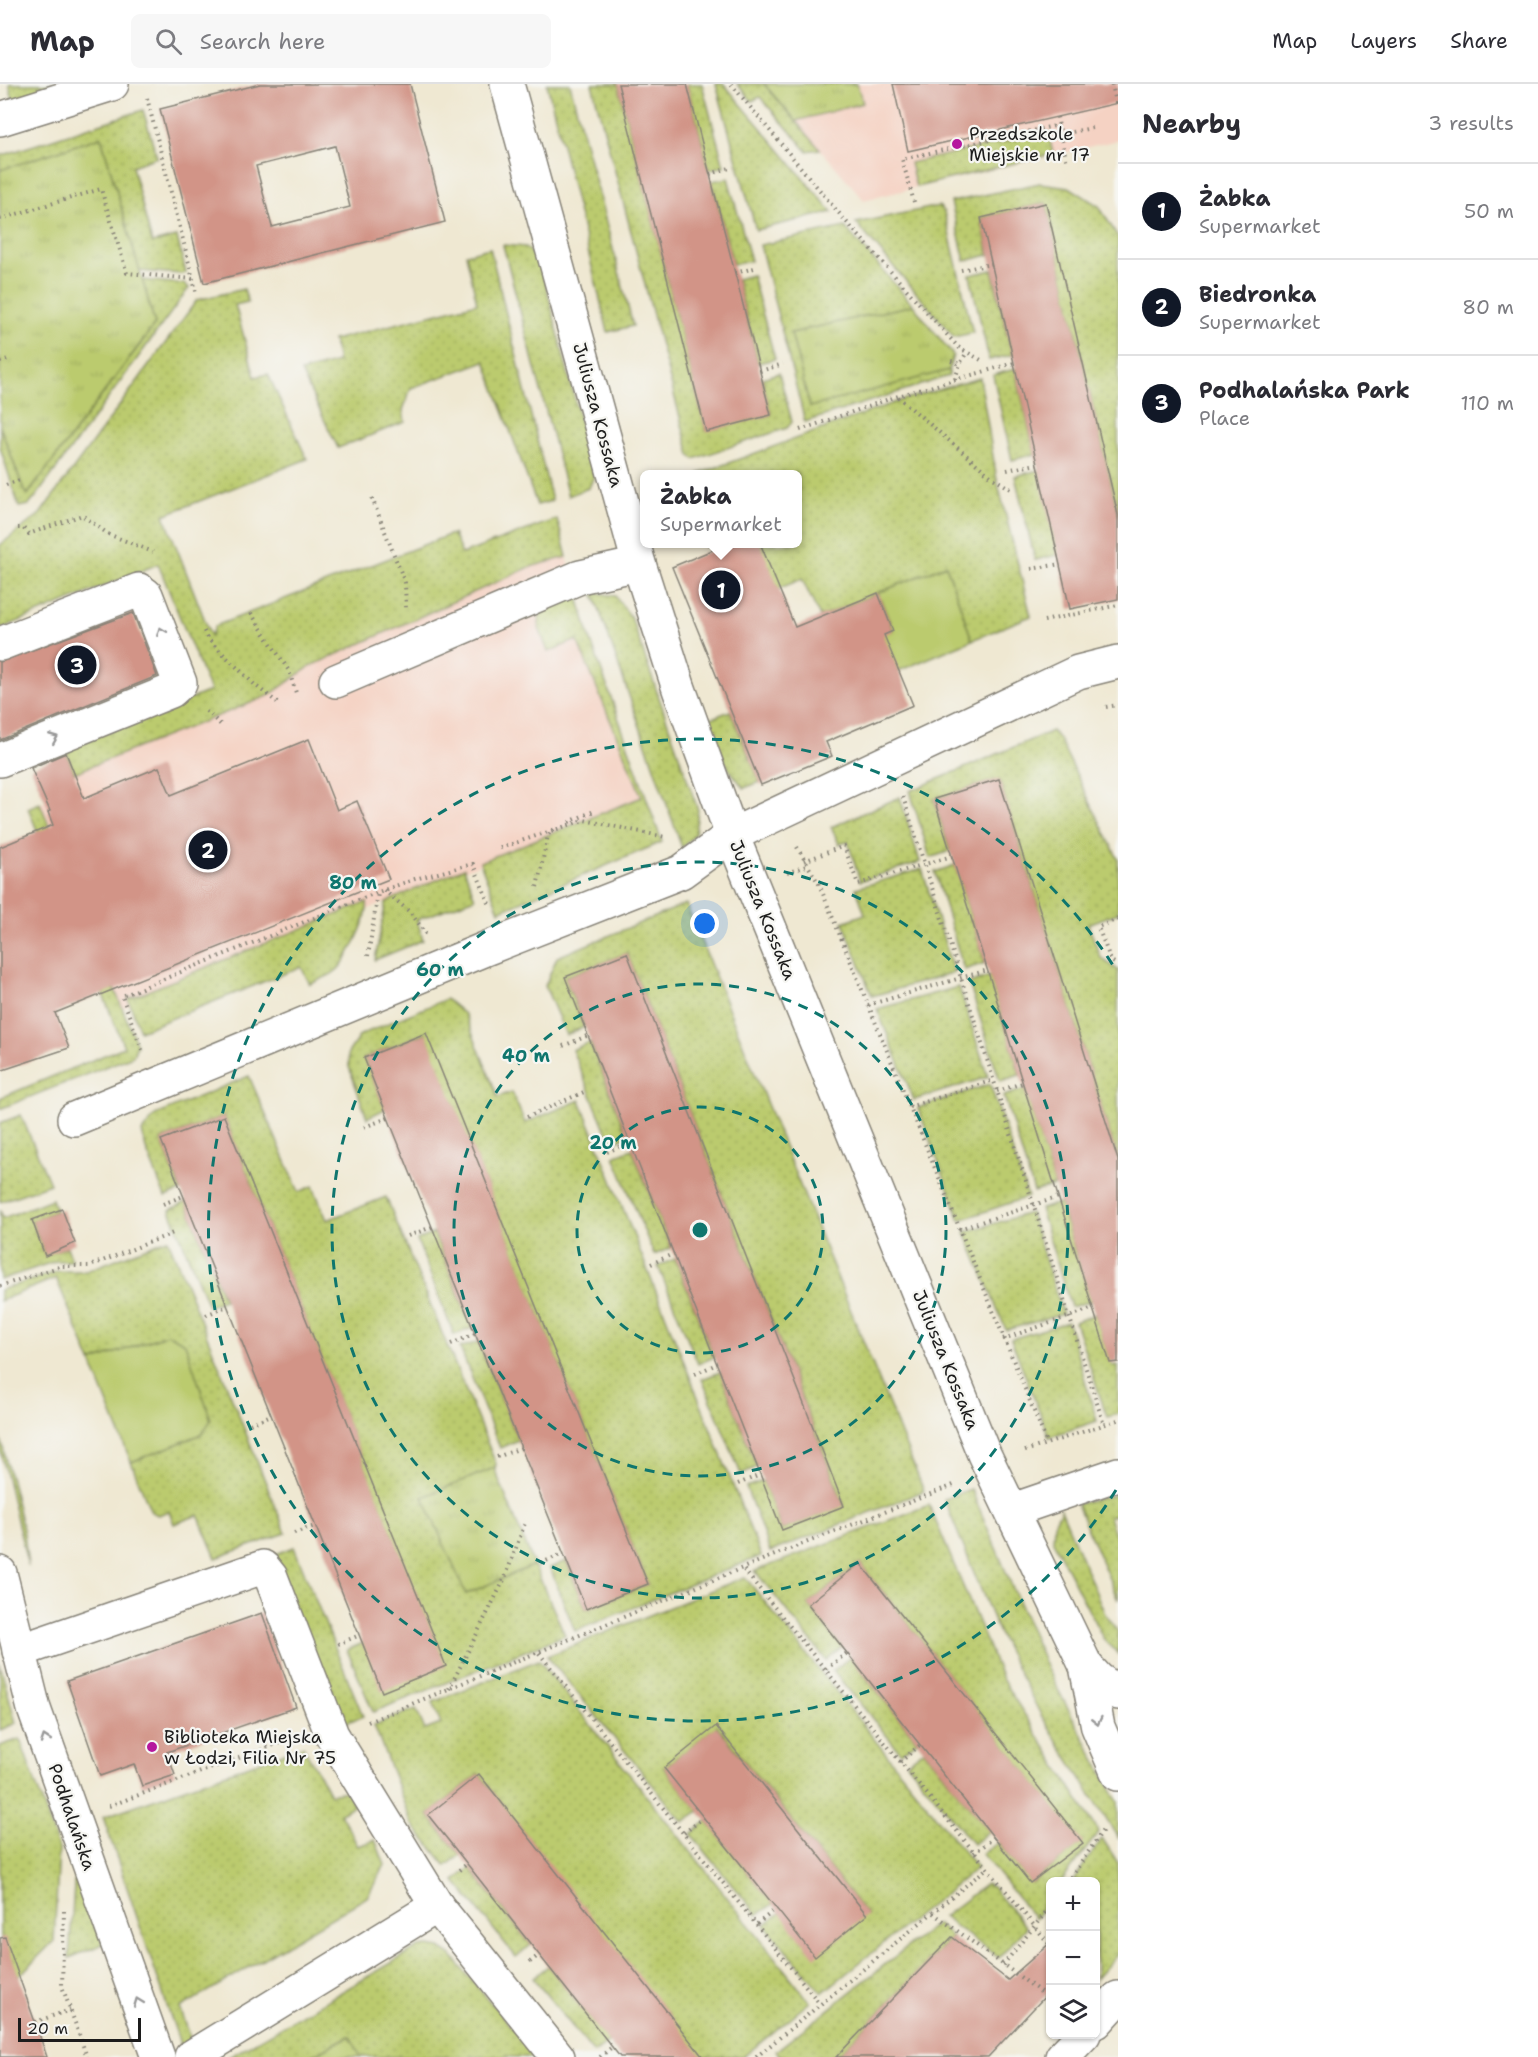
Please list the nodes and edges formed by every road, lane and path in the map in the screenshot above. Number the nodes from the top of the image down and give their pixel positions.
1 (112, 84) edge
2 (507, 84) edge
3 (731, 84) edge
4 (1112, 84) edge
5 (145, 92) dead end
6 (1116, 103) dead end
7 (1057, 117) dead end
8 (0, 119) edge
9 (1059, 125) junction
10 (1092, 128) dead end
11 (1060, 135) junction
12 (1067, 163) dead end
13 (733, 167) dead end
14 (710, 174) dead end
15 (914, 202) dead end
16 (0, 219) edge
17 (991, 264) dead end
18 (758, 267) dead end
19 (961, 270) dead end
20 (735, 273) dead end
21 (193, 279) junction
22 (197, 295) dead end
23 (967, 352) junction
24 (11, 358) dead end
25 (981, 360) dead end
26 (951, 361) dead end
27 (0, 362) edge
28 (1014, 363) dead end
29 (783, 364) dead end
30 (960, 364) junction
31 (760, 371) dead end
32 (955, 379) junction
33 (898, 396) junction
34 (800, 430) dead end
35 (1037, 464) dead end
36 (1007, 470) dead end
37 (20, 480) dead end
38 (6, 485) dead end
39 (1011, 489) dead end
40 (372, 498) dead end
41 (639, 564) junction
42 (1060, 564) dead end
43 (1031, 569) dead end
44 (1118, 605) edge
45 (251, 613) dead end
46 (1044, 621) dead end
47 (0, 644) edge
48 (412, 648) junction
49 (1118, 662) edge
50 (336, 681) dead end
51 (297, 696) dead end
52 (1118, 705) edge
53 (1101, 708) dead end
54 (0, 760) edge
55 (900, 790) dead end
56 (594, 811) dead end
57 (557, 827) junction
58 (732, 835) junction
59 (669, 838) dead end
60 (792, 839) dead end
61 (500, 848) dead end
62 (952, 856) dead end
63 (804, 861) junction
64 (924, 864) junction
65 (384, 890) junction
66 (378, 892) junction
67 (535, 894) dead end
68 (490, 907) dead end
69 (1118, 919) edge
70 (432, 942) dead end
71 (367, 961) dead end
72 (1118, 965) edge
73 (988, 970) dead end
74 (961, 979) junction
75 (868, 1005) junction
76 (587, 1036) dead end
77 (563, 1046) dead end
78 (145, 1057) dead end
79 (994, 1080) junction
80 (1023, 1083) dead end
81 (997, 1091) junction
82 (584, 1092) dead end
83 (909, 1107) junction
84 (527, 1117) dead end
85 (388, 1118) dead end
86 (74, 1119) dead end
87 (364, 1127) dead end
88 (630, 1142) dead end
89 (607, 1152) dead end
90 (183, 1196) dead end
91 (1059, 1197) dead end
92 (163, 1204) dead end
93 (1034, 1204) junction
94 (432, 1227) dead end
95 (959, 1229) junction
96 (173, 1233) dead end
97 (408, 1236) dead end
98 (673, 1254) dead end
99 (651, 1264) dead end
100 (0, 1286) edge
101 (227, 1306) dead end
102 (1094, 1308) dead end
103 (206, 1315) dead end
104 (1070, 1317) junction
105 (475, 1334) dead end
106 (1004, 1339) junction
107 (451, 1344) dead end
108 (717, 1364) dead end
109 (695, 1374) dead end
110 (271, 1415) dead end
111 (1118, 1420) edge
112 (250, 1424) dead end
113 (1104, 1425) junction
114 (521, 1448) dead end
115 (498, 1457) dead end
116 (990, 1466) junction
117 (1118, 1474) edge
118 (760, 1475) dead end
119 (738, 1484) dead end
120 (1013, 1510) junction
121 (525, 1523) dead end
122 (315, 1526) dead end
123 (294, 1533) dead end
124 (563, 1554) dead end
125 (541, 1563) dead end
126 (744, 1570) junction
127 (0, 1573) edge
128 (360, 1635) dead end
129 (338, 1644) dead end
130 (19, 1652) junction
131 (539, 1653) junction
132 (847, 1653) dead end
133 (1086, 1666) junction
134 (826, 1669) junction
135 (448, 1690) junction
136 (1118, 1693) edge
137 (332, 1735) junction
138 (920, 1745) dead end
139 (900, 1762) junction
140 (1118, 1774) edge
141 (704, 1817) dead end
142 (1103, 1830) dead end
143 (77, 1833) junction
144 (684, 1833) junction
145 (994, 1838) dead end
146 (974, 1853) junction
147 (986, 1869) junction
148 (1071, 1877) edge
149 (437, 1906) junction
150 (776, 1909) dead end
151 (933, 1913) junction
152 (1046, 1913) edge
153 (757, 1924) junction
154 (1037, 1926) junction
155 (1046, 1939) edge
156 (1002, 1965) junction
157 (1046, 1996) edge
158 (1118, 1998) edge
159 (820, 2004) junction
160 (70, 2010) dead end
161 (1100, 2017) edge
162 (35, 2022) dead end
163 (1078, 2039) edge
164 (612, 2047) dead end
165 (158, 2057) edge
166 (191, 2057) edge
167 (558, 2057) edge
168 (600, 2057) edge
169 (756, 2057) edge
170 (1062, 2057) edge

1 - 8 street
2 - 41 street, Juliusza Kossaka
3 - 23 path
4 - 6 path
5 - 21 path
7 - 9 path
9 - 11 path
9 - 15 path
10 - 11 path
11 - 12 path
13 - 14 path
16 - 21 path
17 - 19 path
18 - 20 path
21 - 22 path
23 - 25 path
23 - 30 path
24 - 27 path
26 - 30 path
28 - 32 path
29 - 31 path
30 - 32 path
32 - 33 path
33 - 34 path
33 - 39 path
35 - 36 path
37 - 38 path
40 - 48 path
41 - 48 street
41 - 58 street, Juliusza Kossaka
42 - 43 path
44 - 46 path
45 - 51 path
54 -> 47 street
48 - 50 street
49 - 58 street
52 - 53 path
55 - 64 path
56 - 57 path
57 - 59 path
57 - 61 path
57 - 67 path
58 - 86 street
58 - 116 street, Juliusza Kossaka
60 - 63 path
62 - 64 path
63 - 64 path
63 - 75 path
64 - 74 path
65 - 66 path
65 - 68 path
65 - 70 path
66 - 71 path
66 - 78 path
69 - 72 path
73 - 74 path
74 - 75 path
74 - 79 path
75 - 83 path
76 - 77 path
79 - 81 path
79 - 83 path
80 - 81 path
81 - 93 path
82 - 84 path
83 - 95 path
85 - 87 path
88 - 89 path
90 - 92 path
91 - 93 path
93 - 95 path
93 - 104 path
94 - 97 path
95 - 106 path
96 - 100 path
98 - 99 path
101 - 103 path
102 - 104 path
104 - 106 path
104 - 113 path
105 - 107 path
106 - 113 path
108 - 109 path
110 - 112 path
111 - 113 path
114 - 115 path
116 - 120 street, Juliusza Kossaka
116 - 126 path
117 - 120 street
118 - 119 path
120 - 133 street, Juliusza Kossaka
121 - 135 path
122 - 123 path
124 - 125 path
126 - 131 path
126 - 134 path
127 - 130 street, Podhalańska
128 - 129 path
130 - 137 street
143 -> 130 street, Podhalańska
131 - 135 path
131 - 144 path
132 - 134 path
133 - 136 street, Juliusza Kossaka
133 -> 140 street
134 - 139 path
135 - 137 path
137 - 143 path
137 - 149 street
138 - 139 path
139 - 146 path
141 - 144 path
142 - 148 path
165 -> 143 street, Podhalańska
144 - 153 path
145 - 146 path
146 - 147 path
147 - 151 path
147 - 154 path
149 - 166 street
149 - 167 street
150 - 153 path
151 - 156 path
151 - 159 path
152 - 154 path
153 - 159 path
154 - 155 path
154 - 156 path
156 - 157 path
158 - 161 street
159 - 169 path
160 - 162 path
163 - 170 street
164 - 168 path

